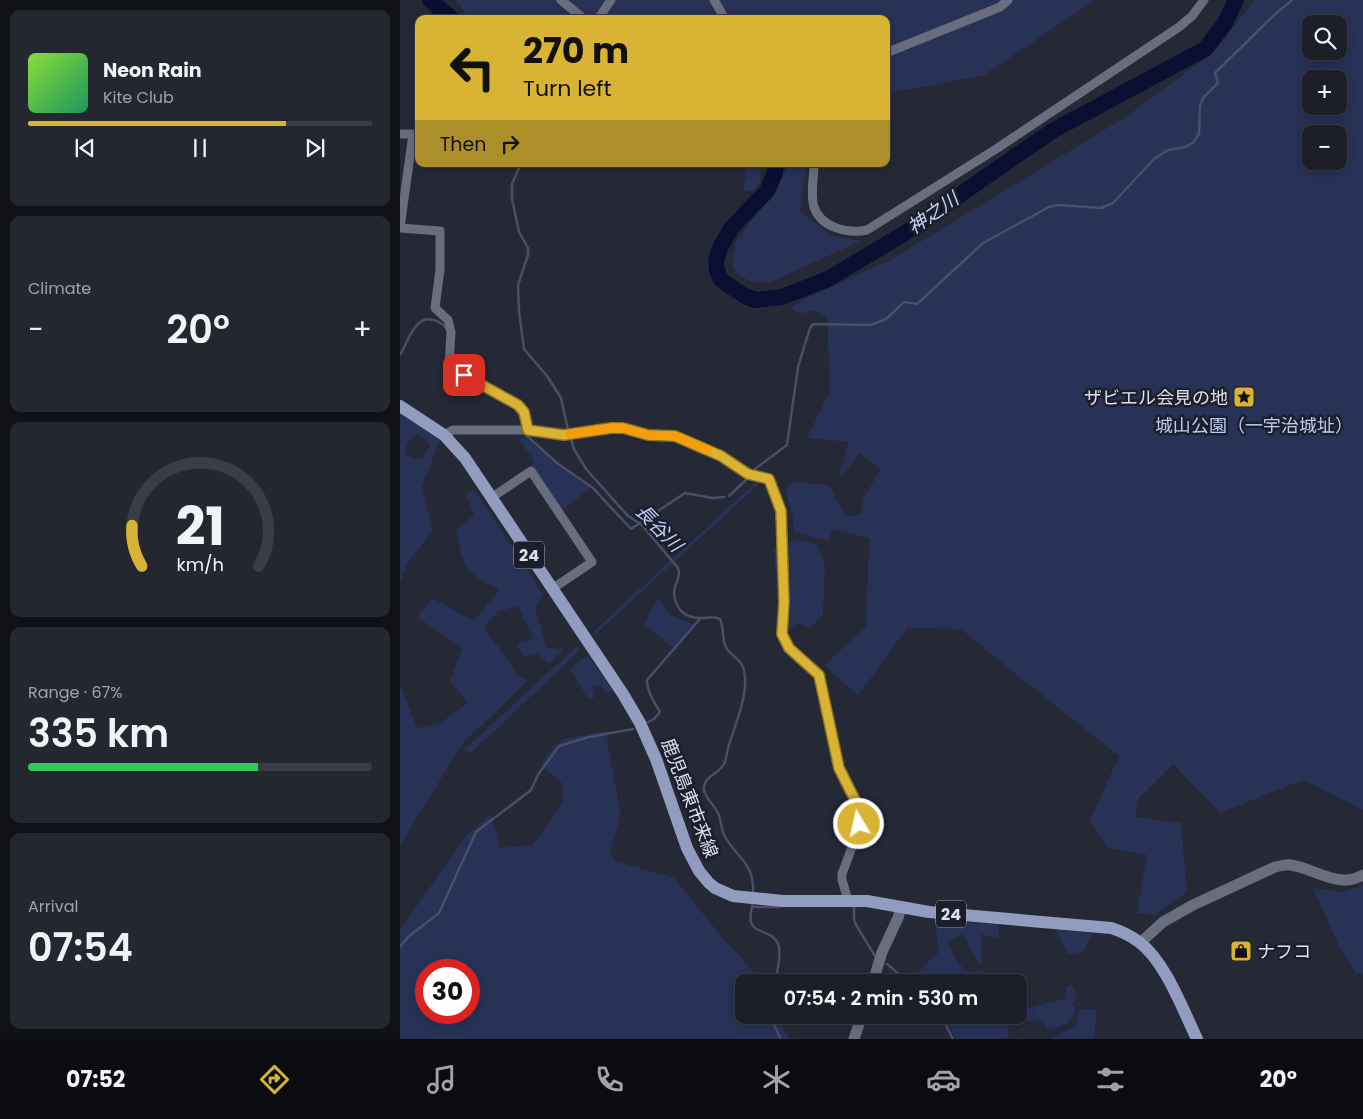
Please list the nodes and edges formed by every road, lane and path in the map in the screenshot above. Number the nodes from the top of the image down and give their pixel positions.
1 (561, 0) edge
2 (611, 0) edge
3 (714, 0) edge
4 (1008, 0) edge
5 (1204, 0) edge
6 (579, 15) edge
7 (601, 15) edge
8 (723, 15) edge
9 (890, 50) edge
10 (400, 134) edge
11 (814, 167) edge
12 (400, 406) edge
13 (528, 430) junction
14 (444, 435) junction
15 (491, 498) junction
16 (552, 589) junction
17 (1363, 875) edge
18 (848, 900) junction
19 (901, 907) junction
20 (1140, 942) junction
21 (875, 974) edge
22 (859, 1024) edge
23 (854, 1039) edge
24 (1197, 1039) edge

1 - 6 street
2 - 7 street
3 - 8 street
4 - 9 street
5 - 11 street
10 - 13 street
12 - 14 main road, 鹿児島東市来線 / 24
13 - 14 street
13 - 18 street
14 - 15 main road, 鹿児島東市来線 / 24
15 - 16 main road, 鹿児島東市来線 / 24
15 - 16 street
16 - 18 main road, 鹿児島東市来線 / 24
17 - 20 street
18 - 19 main road, 鹿児島東市来線 / 24
19 - 20 main road, 鹿児島東市来線 / 24
19 - 21 street
20 - 24 main road, 鹿児島東市来線 / 24
22 - 23 street

